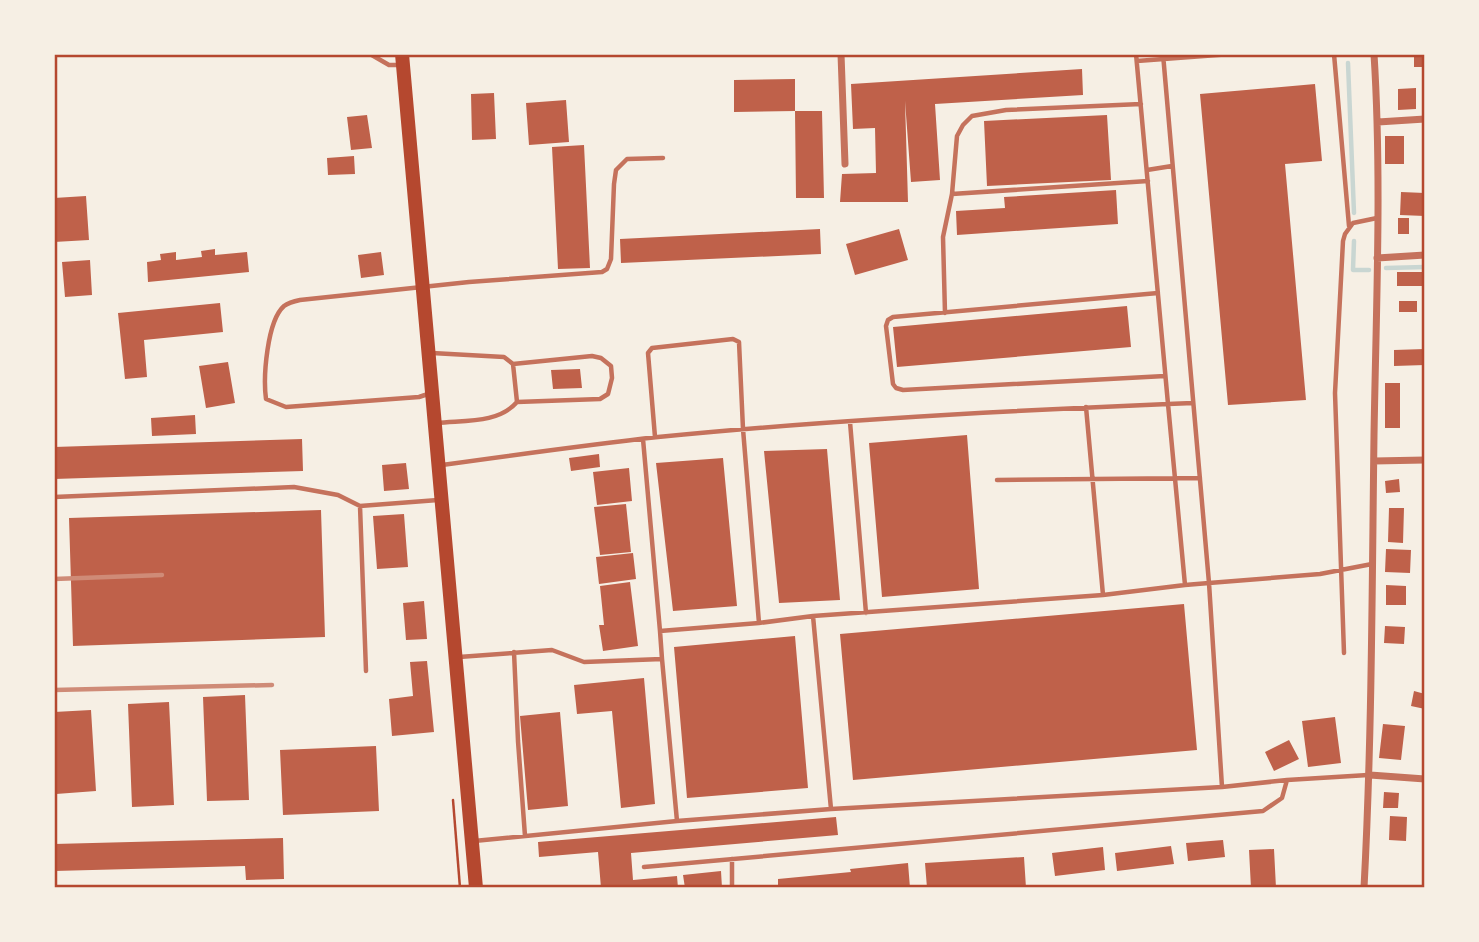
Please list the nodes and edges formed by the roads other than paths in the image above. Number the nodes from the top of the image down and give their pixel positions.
1 (370, 54) edge
2 (841, 54) edge
3 (1136, 54) edge
4 (1231, 54) edge
5 (1334, 54) edge
6 (1374, 54) edge
7 (1163, 57) edge
8 (402, 60) edge
9 (1137, 61) junction
10 (1141, 104) junction
11 (1425, 119) edge
12 (1378, 122) junction
13 (663, 158) dead end
14 (845, 164) dead end
15 (1172, 166) junction
16 (1147, 170) junction
17 (1148, 181) junction
18 (952, 194) junction
19 (1377, 218) junction
20 (1349, 226) junction
21 (1425, 255) edge
22 (1377, 258) junction
23 (422, 287) junction
24 (1158, 293) junction
25 (945, 313) junction
26 (429, 353) junction
27 (513, 364) junction
28 (1165, 376) junction
29 (433, 392) junction
30 (517, 402) junction
31 (1193, 403) junction
32 (1168, 404) junction
33 (1086, 407) junction
34 (850, 422) junction
35 (436, 423) junction
36 (743, 429) junction
37 (655, 438) junction
38 (643, 439) junction
39 (1425, 460) edge
40 (1374, 461) junction
41 (439, 465) junction
42 (1094, 478) junction
43 (1174, 478) junction
44 (1200, 478) junction
45 (997, 480) dead end
46 (54, 497) edge
47 (442, 499) junction
48 (360, 506) junction
49 (1372, 565) junction
50 (1342, 571) junction
51 (1209, 583) junction
52 (1185, 585) junction
53 (1103, 595) junction
54 (866, 613) junction
55 (813, 616) junction
56 (759, 623) junction
57 (660, 631) junction
58 (514, 652) junction
59 (1344, 653) dead end
60 (454, 658) junction
61 (662, 659) junction
62 (366, 671) dead end
63 (1370, 775) junction
64 (1425, 779) edge
65 (1287, 780) junction
66 (1222, 787) junction
67 (831, 809) junction
68 (677, 821) junction
69 (525, 836) junction
70 (471, 841) junction
71 (732, 859) junction
72 (644, 866) dead end
73 (476, 888) edge
74 (732, 888) edge
75 (1364, 888) edge

1 - 8 lane
2 - 14 street
3 - 9 lane
4 - 7 lane
5 - 20 lane
6 - 12 street
7 - 9 lane
7 - 15 lane
8 - 23 main road
9 - 10 lane
10 - 16 lane
10 - 18 lane
11 - 12 street
12 - 19 street
13 - 23 lane
15 - 16 lane
15 - 31 lane
16 - 17 lane
17 - 18 lane
17 - 24 lane
18 - 25 lane
19 - 20 lane
19 - 22 street
20 - 50 lane
21 - 22 street
22 - 40 street
23 - 26 main road
23 - 29 lane
24 - 25 lane
24 - 28 lane
25 - 28 lane
26 - 27 lane
26 - 29 main road
27 - 30 lane
27 - 30 lane
28 - 32 lane
29 - 35 main road
30 - 35 lane
31 - 32 lane
31 - 44 lane
32 - 33 lane
32 - 43 lane
33 - 34 lane
33 - 42 lane
34 - 36 lane
34 - 54 lane
35 - 41 main road
36 - 37 lane
36 - 37 lane
36 - 56 lane
37 - 38 lane
38 - 41 lane
38 - 57 lane
39 - 40 street
40 - 49 street
41 - 47 main road
42 - 43 lane
42 - 45 lane
42 - 53 lane
43 - 44 lane
43 - 52 lane
44 - 51 lane
46 - 48 lane
47 - 48 lane
47 - 60 main road
48 - 62 lane
49 - 50 lane
49 - 63 street
50 - 51 lane
50 - 59 lane
51 - 52 lane
51 - 66 lane
52 - 53 lane
53 - 54 lane
54 - 55 lane
55 - 56 lane
55 - 67 lane
56 - 57 lane
57 - 61 lane
58 - 60 lane
58 - 61 lane
58 - 69 lane
60 - 70 main road
61 - 68 lane
63 - 64 street
63 - 65 lane
63 - 75 street
65 - 66 lane
65 - 71 lane
66 - 67 lane
67 - 68 lane
68 - 69 lane
69 - 70 lane
70 - 73 main road
71 - 72 lane
71 - 74 lane

